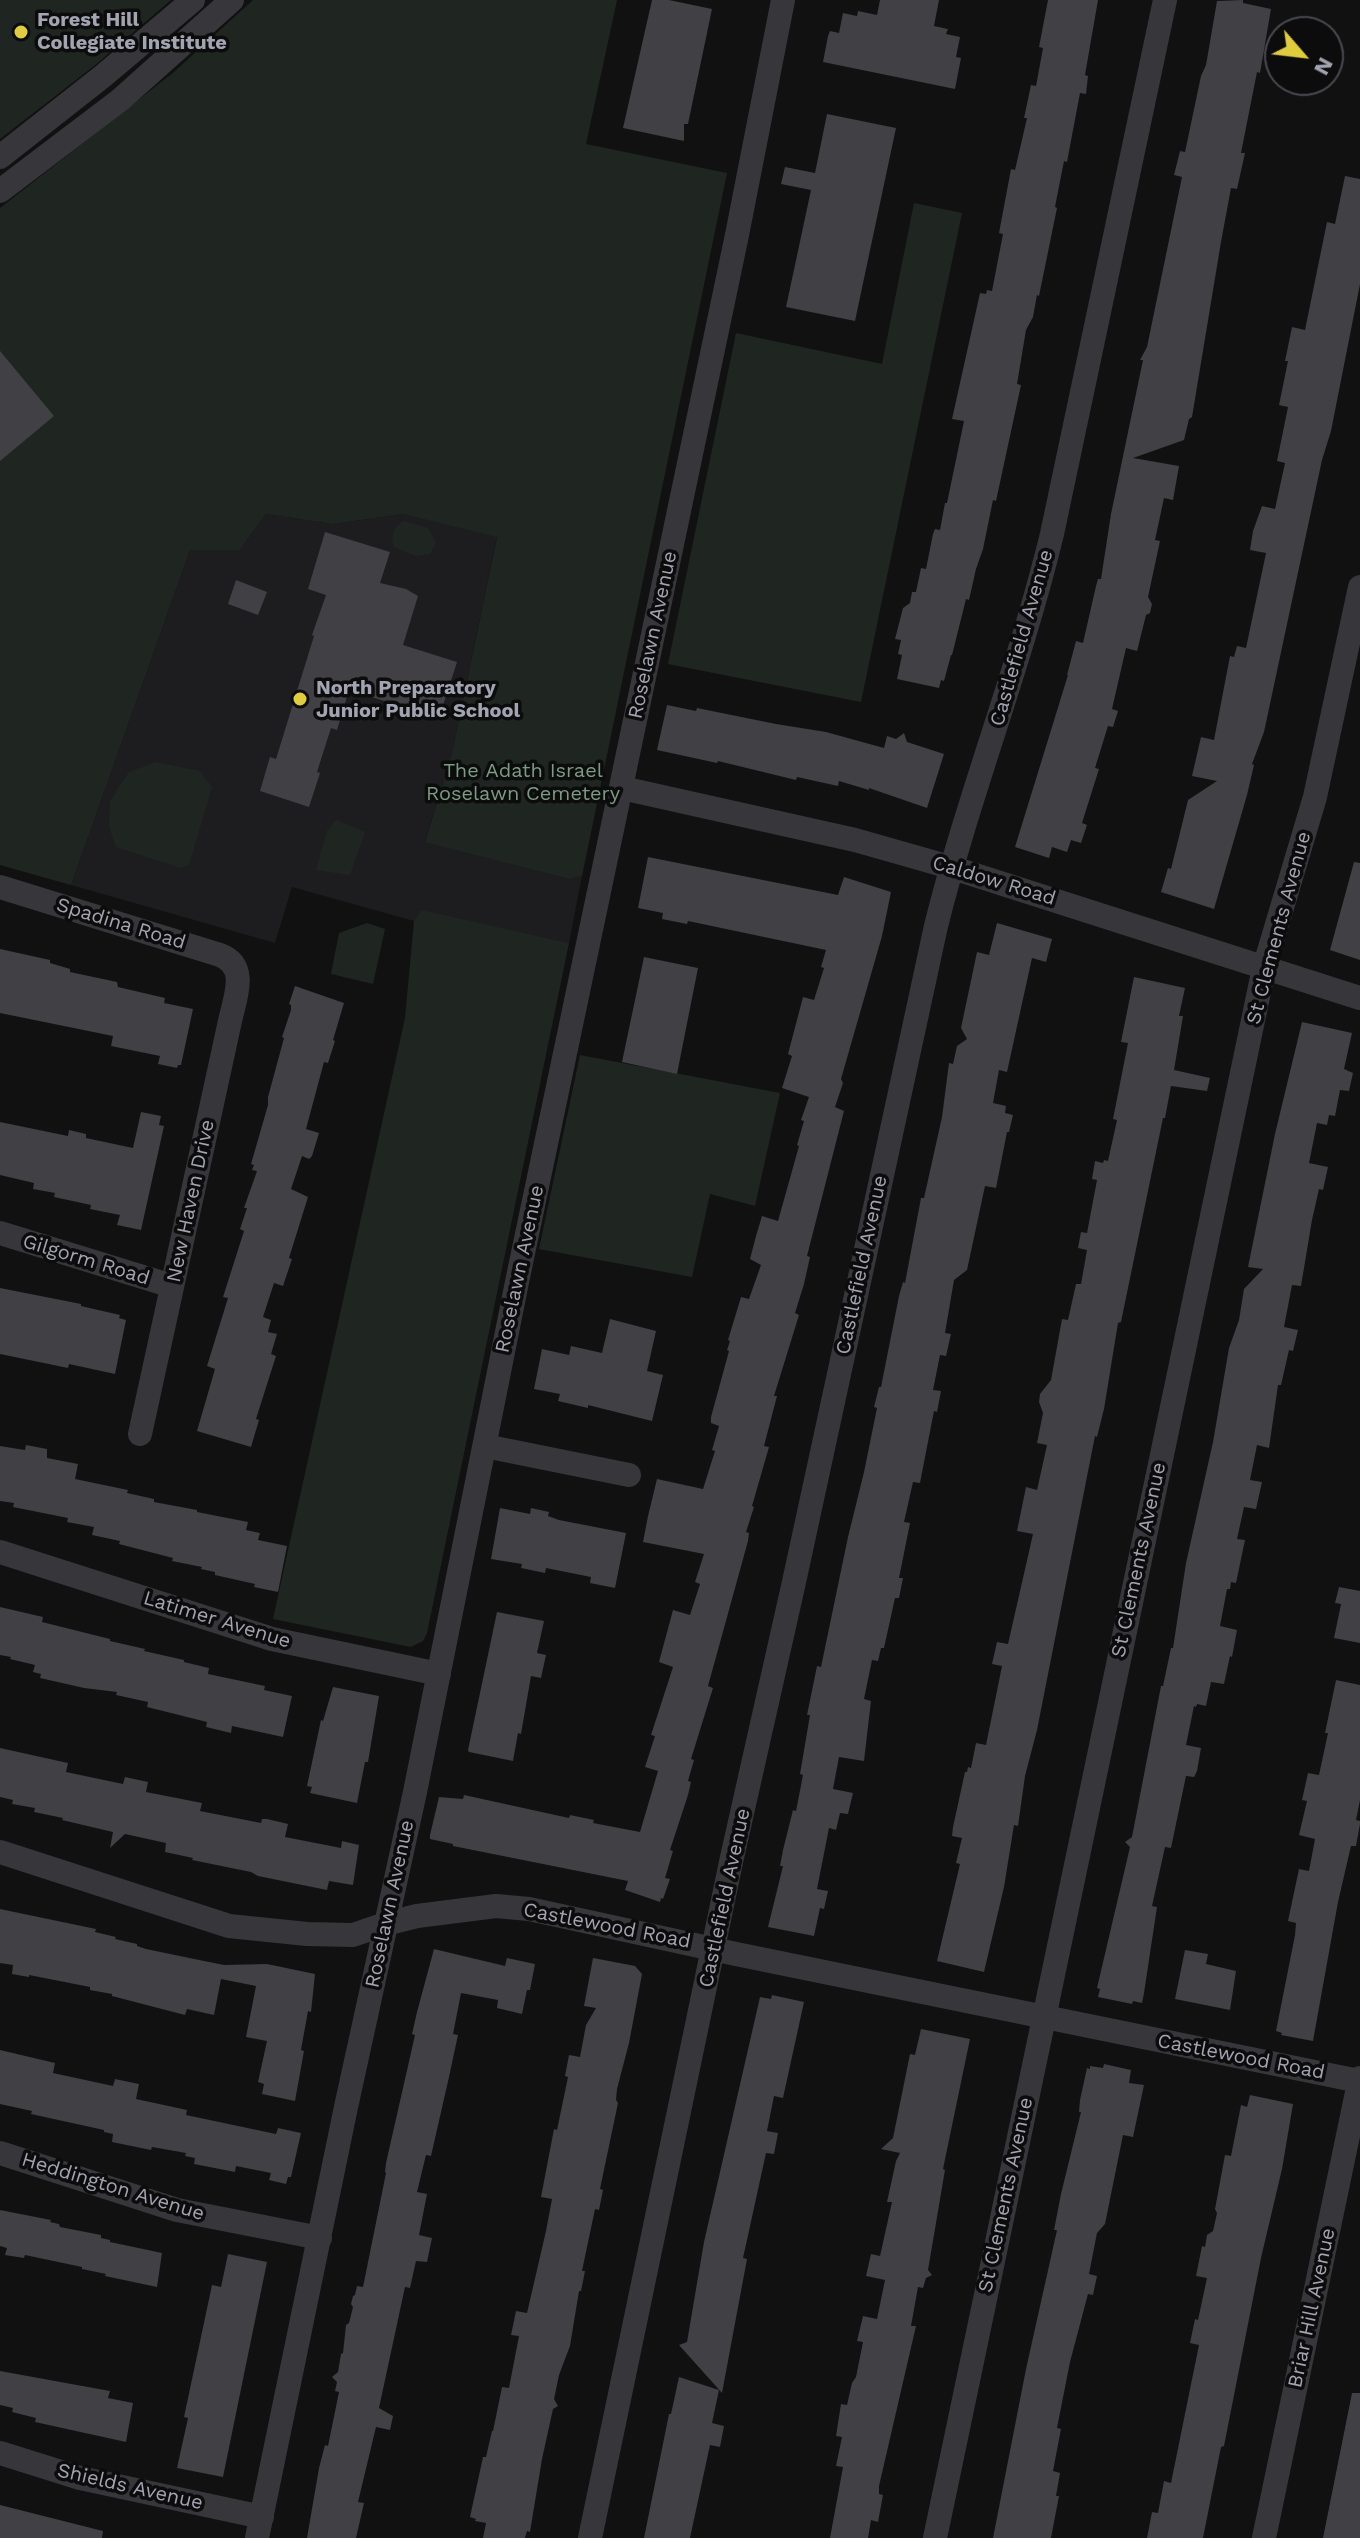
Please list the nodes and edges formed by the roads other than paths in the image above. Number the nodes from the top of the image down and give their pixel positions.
1 (193, 0) edge
2 (232, 0) edge
3 (783, 0) edge
4 (1165, 0) edge
5 (103, 76) junction
6 (120, 100) junction
7 (0, 157) edge
8 (0, 191) edge
9 (1360, 587) edge
10 (622, 788) junction
11 (950, 867) junction
12 (0, 887) edge
13 (237, 968) joint
14 (1264, 968) junction
15 (1360, 998) edge
16 (0, 1233) edge
17 (172, 1286) junction
18 (140, 1434) dead end
19 (485, 1446) junction
20 (629, 1475) dead end
21 (0, 1552) edge
22 (439, 1674) junction
23 (0, 1852) edge
24 (385, 1924) junction
25 (714, 1948) junction
26 (1044, 2016) junction
27 (1360, 2080) edge
28 (0, 2153) edge
29 (320, 2238) junction
30 (0, 2453) edge
31 (260, 2528) edge
32 (590, 2538) edge
33 (935, 2538) edge
34 (1264, 2538) edge

1 - 5 street
2 - 6 street
3 - 10 street, Roselawn Avenue
4 - 11 street, Castlefield Avenue
5 - 6 street
5 - 7 street
6 - 8 street
9 - 14 street, St Clements Avenue
10 - 11 street, Caldow Road
10 - 19 street, Roselawn Avenue
11 - 14 street, Caldow Road
11 - 25 street, Castlefield Avenue
12 - 13 street, Spadina Road
13 - 17 street, New Haven Drive
14 - 15 street, Caldow Road
14 - 26 street, St Clements Avenue
16 - 17 street, Gilgorm Road
17 - 18 street, New Haven Drive
19 - 20 street
19 - 22 street, Roselawn Avenue
21 - 22 street, Latimer Avenue
22 - 24 street, Roselawn Avenue
23 - 24 street, Castlewood Road
24 - 25 street, Castlewood Road
24 - 29 street, Roselawn Avenue
25 - 26 street, Castlewood Road
25 - 32 street, Castlefield Avenue
26 - 27 street, Castlewood Road
26 - 33 street, St Clements Avenue
27 - 34 street, Briar Hill Avenue
28 - 29 street, Heddington Avenue
29 - 31 street, Roselawn Avenue
30 - 31 street, Shields Avenue

